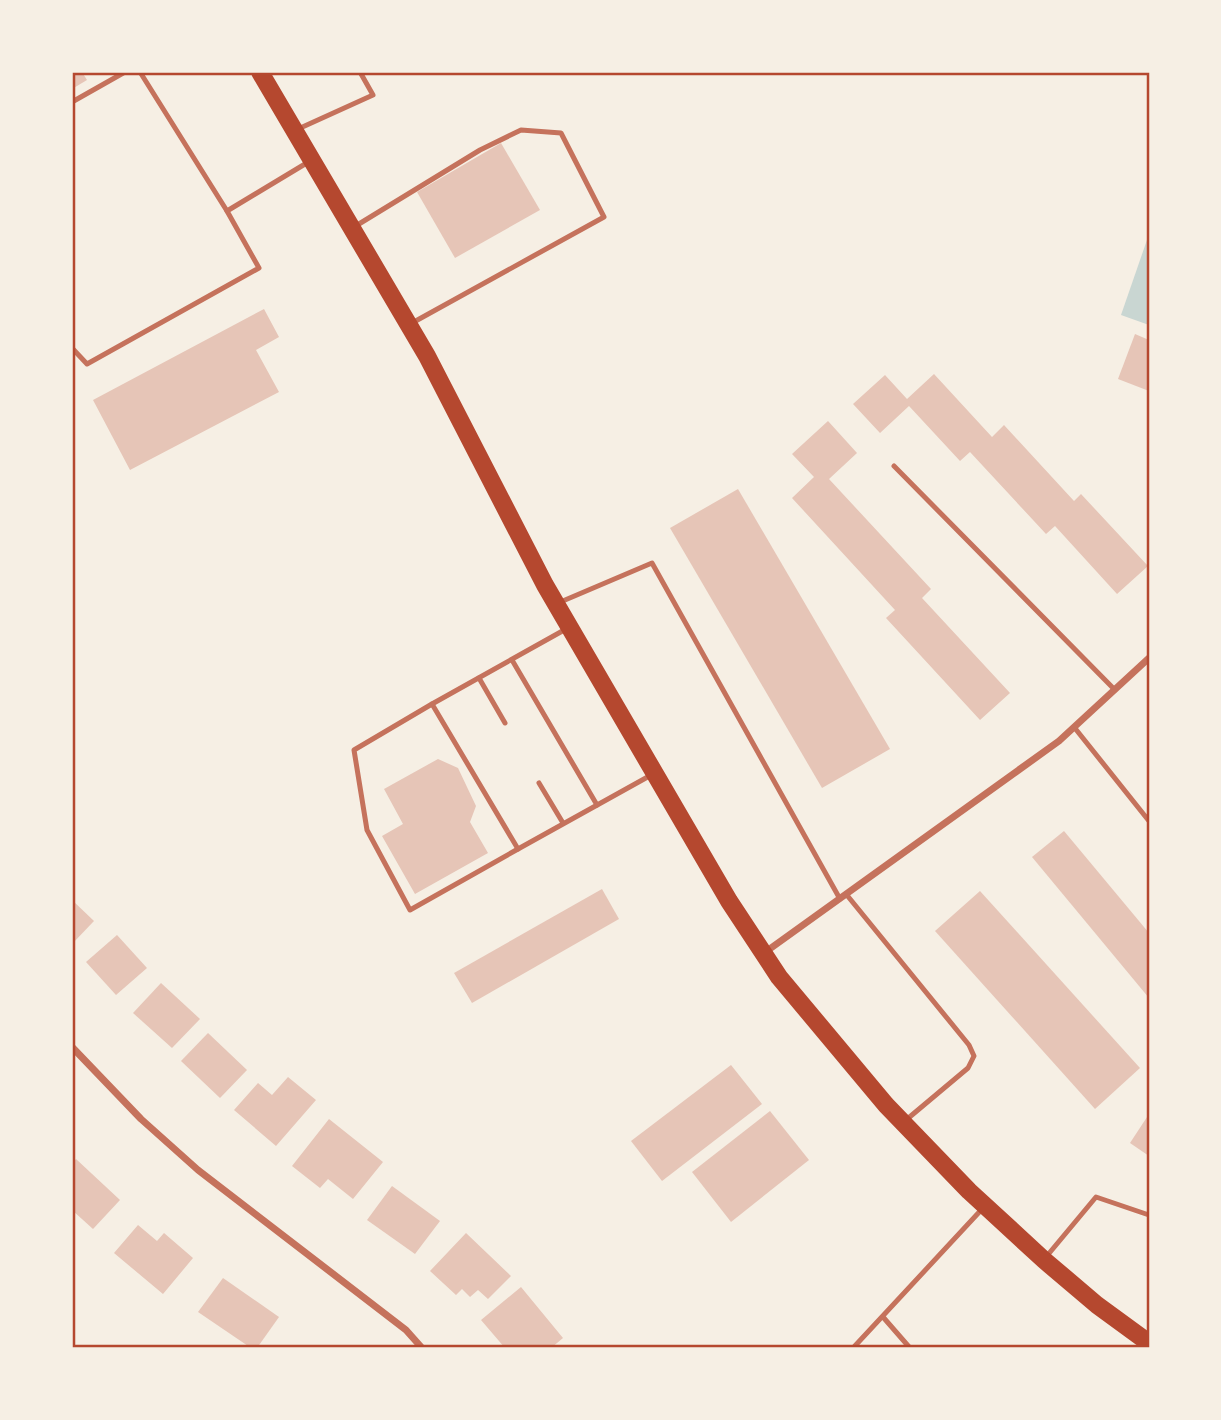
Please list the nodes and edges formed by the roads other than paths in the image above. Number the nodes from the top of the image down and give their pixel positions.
1 (125, 72) edge
2 (140, 72) edge
3 (260, 72) edge
4 (360, 72) edge
5 (72, 102) edge
6 (295, 130) junction
7 (312, 159) junction
8 (227, 211) junction
9 (352, 228) junction
10 (409, 325) junction
11 (72, 348) edge
12 (894, 466) dead end
13 (556, 603) junction
14 (570, 627) junction
15 (1149, 658) edge
16 (512, 660) junction
17 (479, 678) junction
18 (1115, 690) junction
19 (432, 704) junction
20 (505, 723) dead end
21 (1074, 727) junction
22 (656, 772) junction
23 (539, 783) dead end
24 (597, 805) junction
25 (1149, 821) edge
26 (563, 823) junction
27 (518, 849) junction
28 (843, 896) junction
29 (764, 953) junction
30 (72, 1047) edge
31 (903, 1123) junction
32 (985, 1206) junction
33 (1149, 1215) edge
34 (1044, 1260) junction
35 (883, 1317) junction
36 (1149, 1343) edge
37 (422, 1348) edge
38 (853, 1348) edge
39 (910, 1348) edge

1 - 5 lane
2 - 8 lane
3 - 6 main road
4 - 6 lane
6 - 7 main road
7 - 8 lane
7 - 9 main road
8 - 11 lane
9 - 10 main road
9 - 10 lane
10 - 13 main road
12 - 18 lane
13 - 14 main road
13 - 28 lane
14 - 16 lane
14 - 22 main road
15 - 18 street
16 - 17 lane
16 - 24 lane
17 - 19 lane
17 - 20 lane
18 - 21 street
19 - 27 lane
19 - 27 lane
21 - 25 lane
21 - 28 street
22 - 24 lane
22 - 29 main road
23 - 26 lane
24 - 26 lane
26 - 27 lane
28 - 29 street
28 - 31 lane
29 - 31 main road
30 - 37 street
31 - 32 main road
32 - 34 main road
32 - 35 lane
33 - 34 lane
34 - 36 main road
35 - 38 lane
35 - 39 lane

